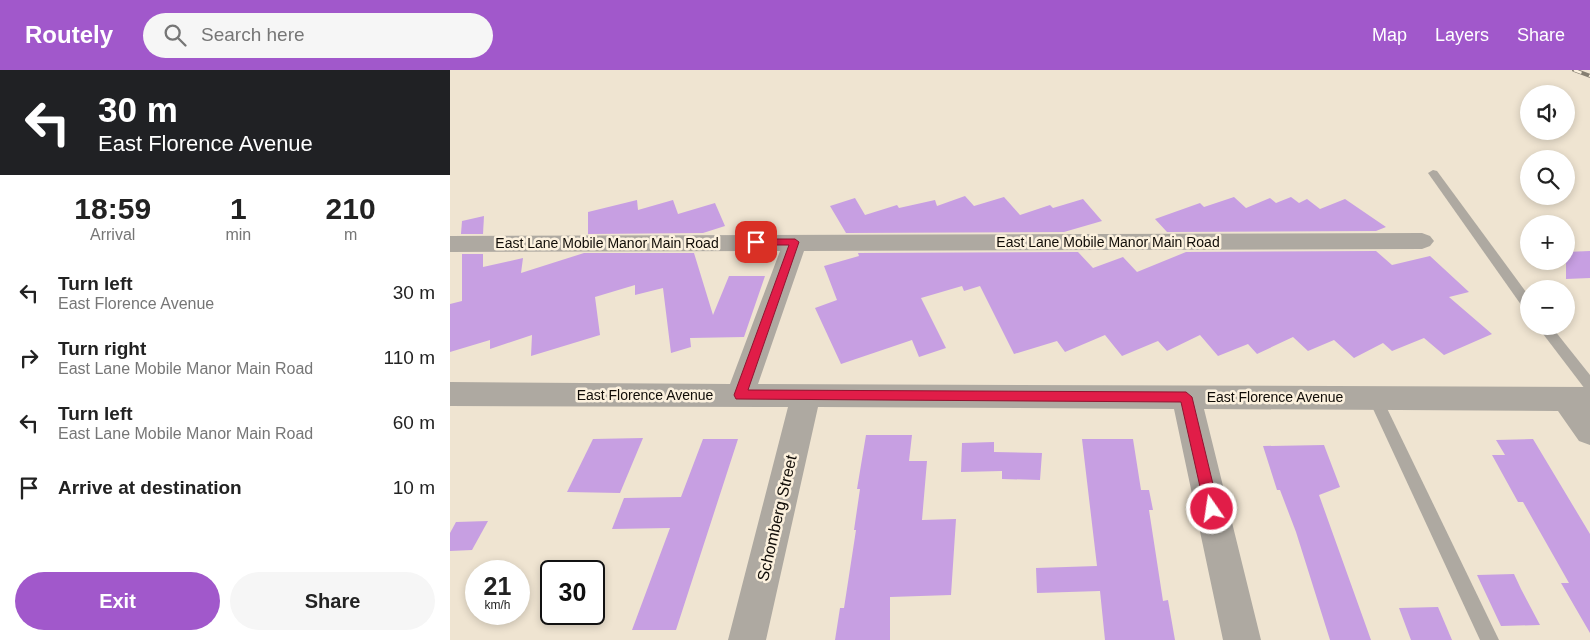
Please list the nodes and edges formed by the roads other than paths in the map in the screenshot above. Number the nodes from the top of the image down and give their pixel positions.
1 (1433, 173) dead end
2 (1422, 241) dead end
3 (795, 242) junction
4 (450, 244) edge
5 (1520, 294) edge
6 (1548, 335) edge
7 (450, 394) edge
8 (1582, 394) edge
9 (740, 395) junction
10 (806, 396) junction
11 (1186, 397) junction
12 (1375, 398) junction
13 (1590, 432) edge
14 (747, 640) edge
15 (1242, 640) edge
16 (1490, 640) edge

1 - 5 lane
2 - 3 street, East Lane Mobile Manor Main Road
3 - 4 street, East Lane Mobile Manor Main Road
3 - 9 street
6 - 8 lane
7 - 9 street, East Florence Avenue
8 - 12 street, East Florence Avenue
8 - 13 street
9 - 10 street, East Florence Avenue
10 - 11 street, East Florence Avenue
10 - 14 street, Schomberg Street
11 - 12 street, East Florence Avenue
11 - 15 street
12 - 16 lane

